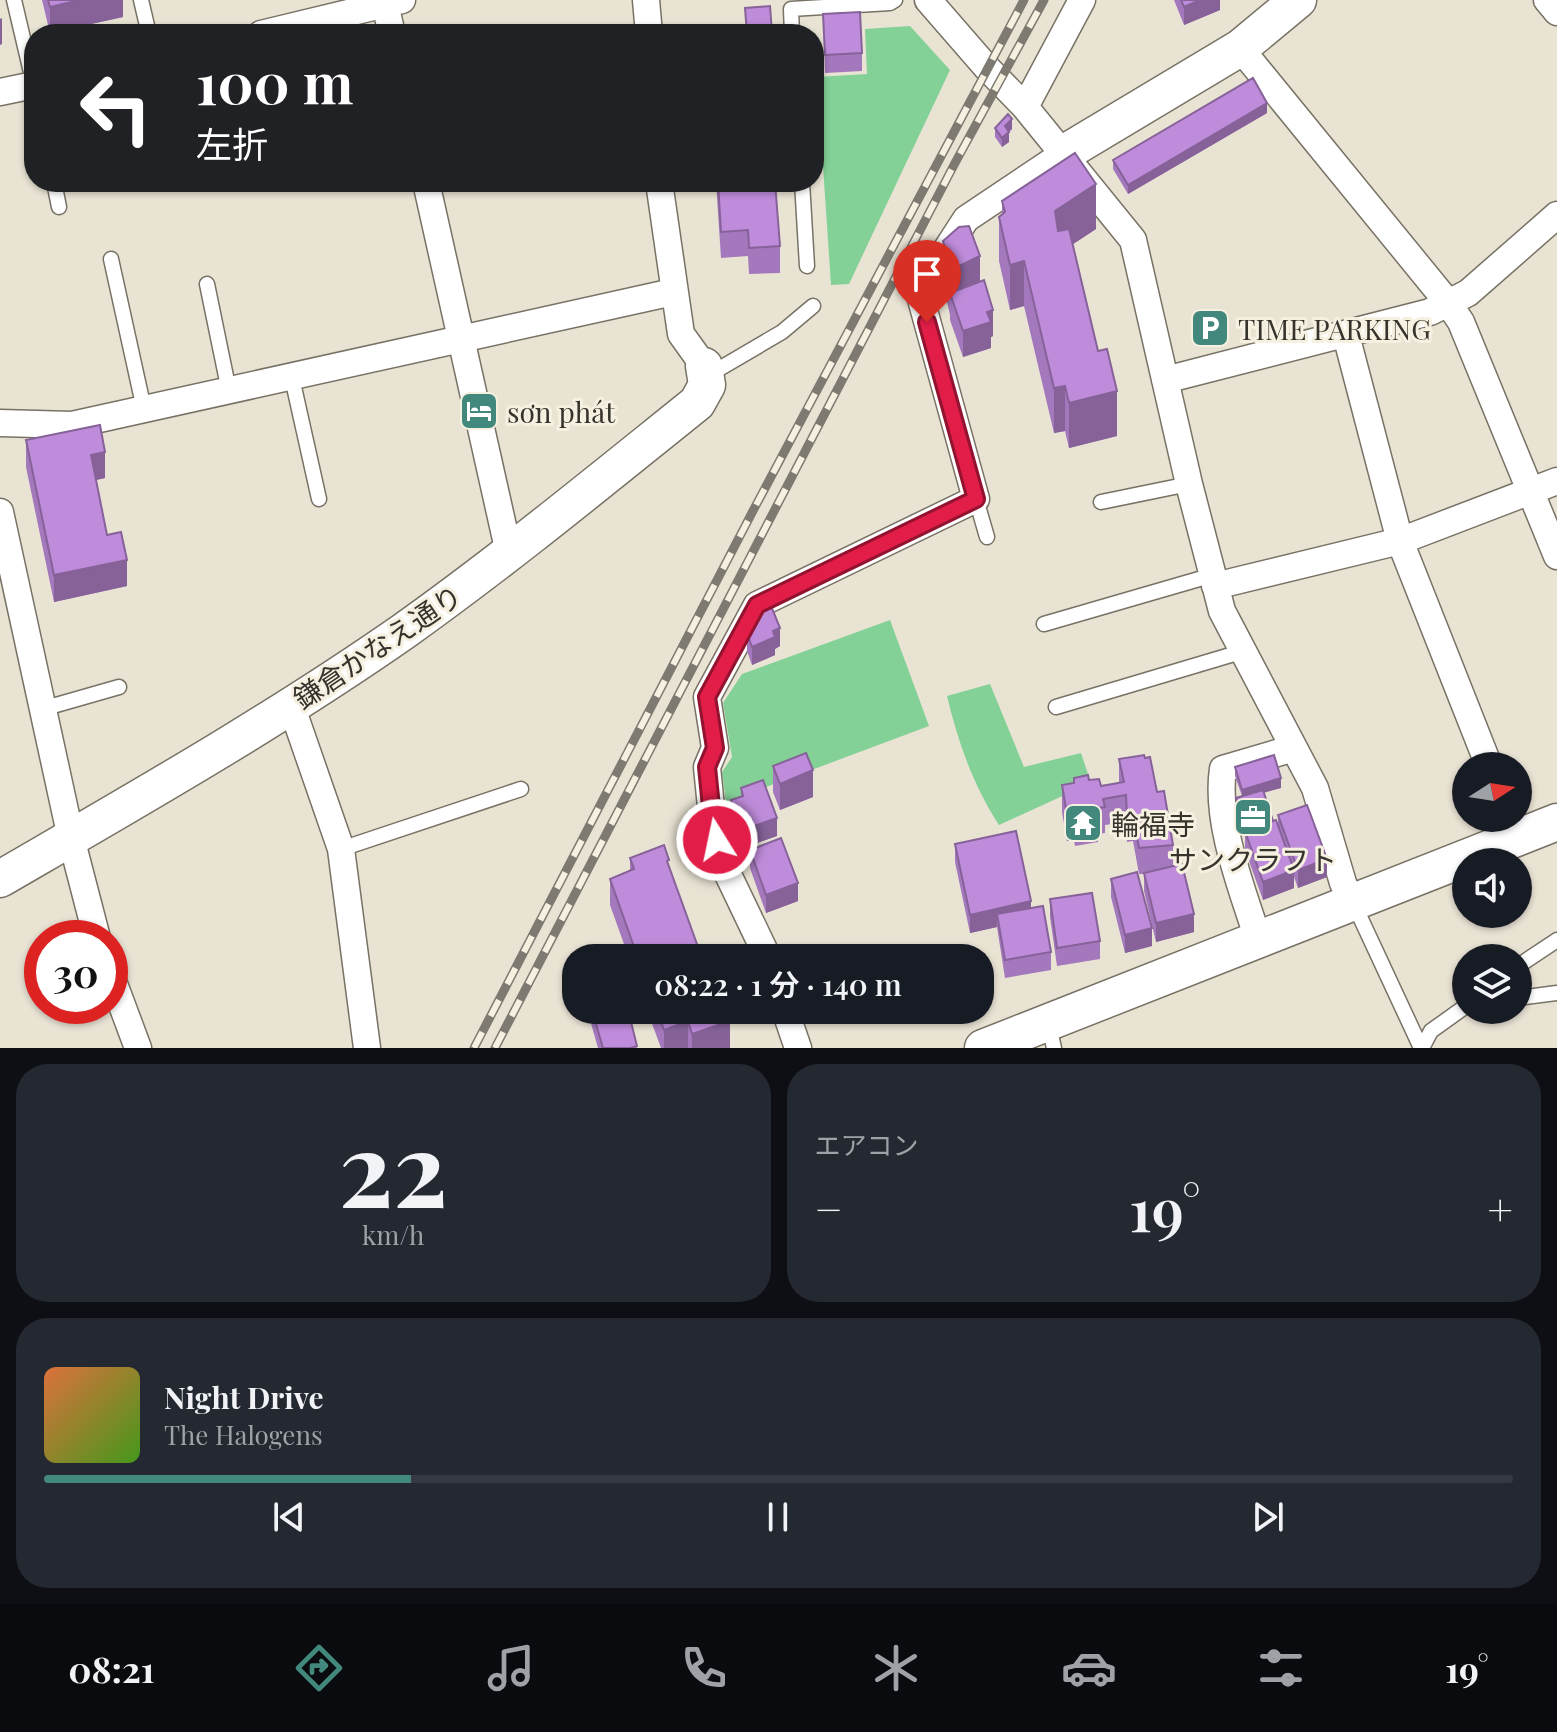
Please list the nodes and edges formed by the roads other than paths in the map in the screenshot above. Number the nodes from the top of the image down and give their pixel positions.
1 (14, 0) edge
2 (141, 0) edge
3 (646, 0) edge
4 (895, 0) edge
5 (928, 0) edge
6 (1082, 0) edge
7 (1298, 0) edge
8 (1547, 0) edge
9 (390, 1) edge
10 (1557, 12) edge
11 (147, 24) edge
12 (300, 24) edge
13 (391, 24) edge
14 (648, 24) edge
15 (792, 24) edge
16 (24, 42) edge
17 (1240, 48) junction
18 (24, 87) edge
19 (0, 92) edge
20 (1025, 107) junction
21 (1063, 154) junction
22 (56, 192) edge
23 (428, 192) edge
24 (660, 192) edge
25 (803, 192) edge
26 (59, 207) dead end
27 (1557, 215) edge
28 (111, 259) dead end
29 (807, 266) dead end
30 (207, 284) dead end
31 (673, 292) junction
32 (1449, 304) junction
33 (813, 306) dead end
34 (1346, 335) junction
35 (461, 338) junction
36 (705, 371) junction
37 (292, 378) junction
38 (1165, 380) junction
39 (229, 391) junction
40 (144, 409) junction
41 (0, 423) edge
42 (1557, 481) edge
43 (1189, 484) junction
44 (1531, 492) junction
45 (319, 499) dead end
46 (976, 499) junction
47 (1101, 502) dead end
48 (0, 512) edge
49 (987, 537) dead end
50 (1400, 541) junction
51 (509, 553) junction
52 (1557, 556) edge
53 (1214, 581) junction
54 (1044, 624) dead end
55 (1244, 651) junction
56 (119, 687) dead end
57 (291, 705) junction
58 (1056, 707) dead end
59 (42, 709) junction
60 (1294, 748) junction
61 (1483, 752) edge
62 (521, 789) dead end
63 (1557, 822) edge
64 (1532, 825) edge
65 (1506, 832) edge
66 (71, 838) junction
67 (341, 849) junction
68 (0, 879) edge
69 (1353, 904) junction
70 (92, 920) edge
71 (1258, 939) junction
72 (1557, 940) edge
73 (761, 944) edge
74 (1532, 957) edge
75 (1557, 993) edge
76 (1532, 996) edge
77 (1452, 1016) edge
78 (128, 1021) edge
79 (790, 1024) edge
80 (1051, 1035) edge
81 (138, 1048) edge
82 (367, 1048) edge
83 (798, 1048) edge
84 (983, 1048) edge
85 (1422, 1048) edge

1 - 16 lane
2 - 11 lane
3 - 14 street
4 - 15 lane
5 - 20 street
6 - 20 street
7 - 17 street
8 - 10 street
9 - 12 street
9 - 13 street
17 - 21 street
17 - 32 street
18 - 19 street
20 - 21 street
21 - 38 street
21 - 46 street
22 - 26 lane
23 - 35 street
24 - 31 street
25 - 29 lane
27 - 32 street
28 - 40 lane
30 - 39 lane
31 - 35 street
31 - 36 street
32 - 34 street
32 - 44 street
33 - 36 lane
34 - 38 street
34 - 50 street
35 - 37 street
35 - 51 street
36 - 51 street, 鎌倉かなえ通り
37 - 39 street
37 - 45 lane
38 - 43 street
39 - 40 street
40 - 41 street
42 - 44 street
43 - 47 lane
43 - 53 street
44 - 50 street
44 - 52 street
46 - 49 lane
46 - 73 street
48 - 59 street
50 - 53 street
50 - 61 street
51 - 57 street, 鎌倉かなえ通り
53 - 54 lane
53 - 55 street
55 - 58 lane
55 - 60 street
56 - 59 lane
57 - 66 street, 鎌倉かなえ通り
57 - 67 street
59 - 66 street
60 - 69 street
60 - 71 street
62 - 67 lane
63 - 64 street
65 - 69 street
66 - 68 street, 鎌倉かなえ通り
66 - 70 street
67 - 82 street
69 - 71 street
69 - 85 lane
71 - 80 street
72 - 74 lane
75 - 76 lane
77 - 85 lane
78 - 81 street
79 - 83 street
80 - 84 street

